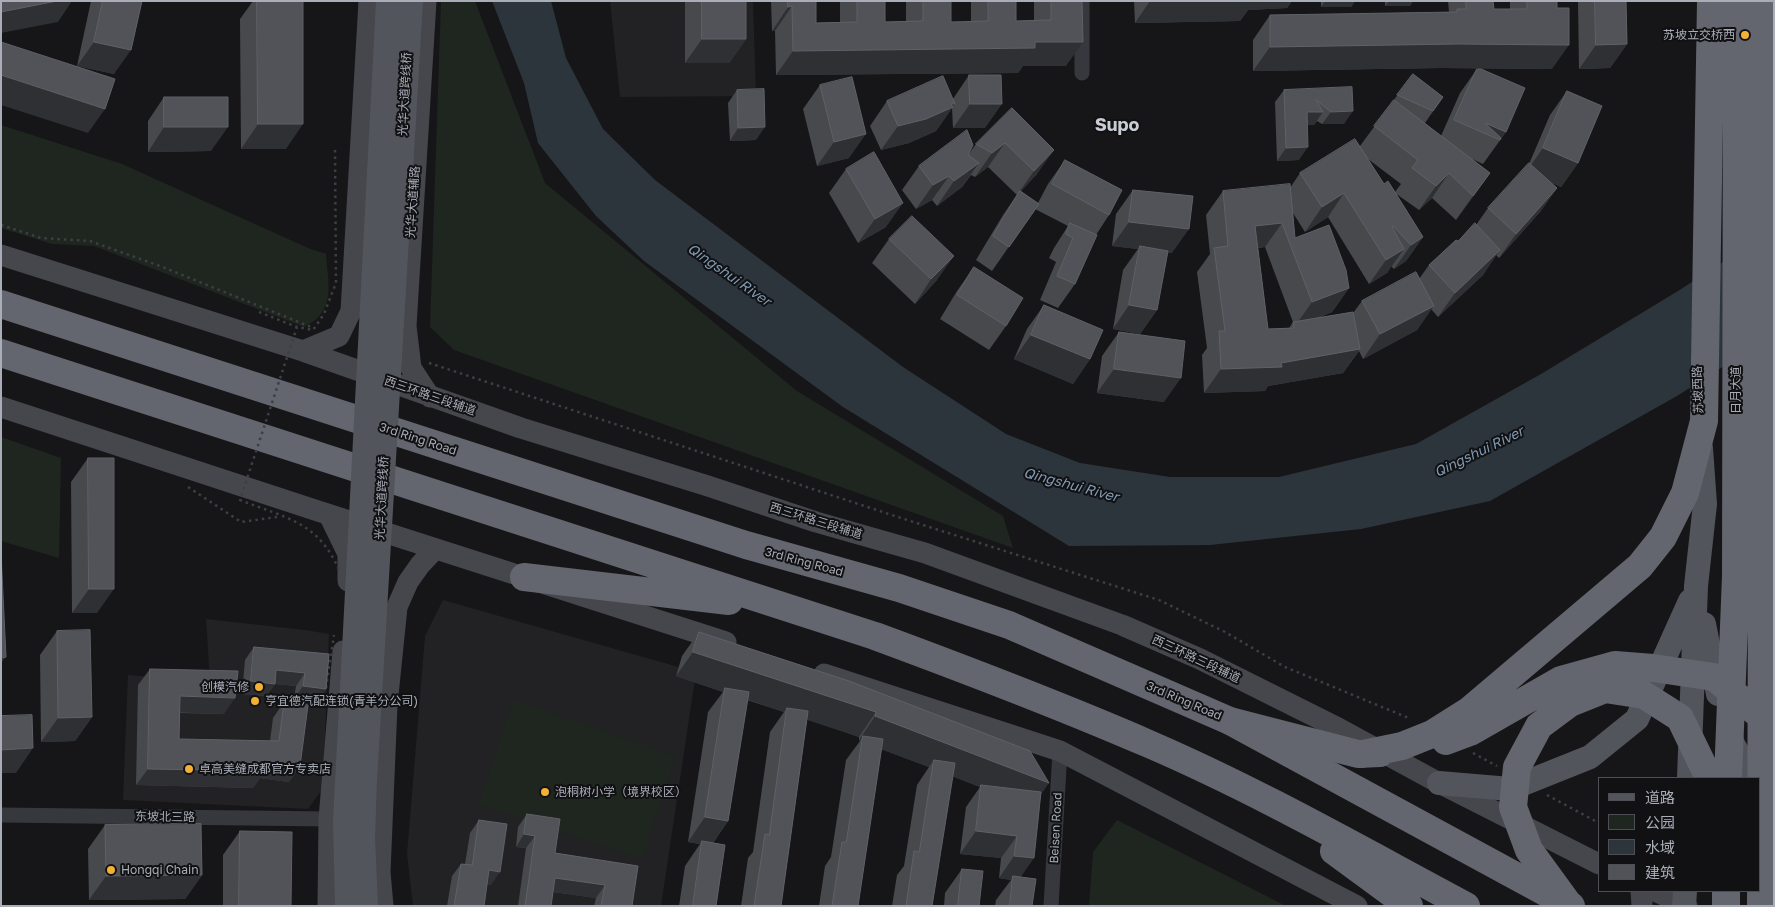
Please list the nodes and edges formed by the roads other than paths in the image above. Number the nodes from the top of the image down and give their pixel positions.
1 (369, 1) edge
2 (388, 1) edge
3 (411, 1) edge
4 (426, 1) edge
5 (1082, 1) edge
6 (1699, 1) edge
7 (1711, 1) edge
8 (1737, 1) edge
9 (1761, 1) edge
10 (1082, 73) dead end
11 (1, 255) edge
12 (1, 288) edge
13 (1, 304) edge
14 (1763, 324) junction
15 (303, 351) junction
16 (1, 353) edge
17 (154, 354) junction
18 (430, 397) junction
19 (1, 407) edge
20 (1774, 443) edge
21 (329, 515) junction
22 (435, 549) junction
23 (524, 578) junction
24 (343, 580) junction
25 (1696, 586) junction
26 (397, 607) junction
27 (788, 607) junction
28 (740, 646) edge
29 (806, 668) edge
30 (1230, 721) junction
31 (1774, 727) edge
32 (1060, 751) junction
33 (1363, 754) junction
34 (1774, 768) edge
35 (1689, 777) edge
36 (1709, 777) edge
37 (1728, 777) edge
38 (1440, 783) junction
39 (1254, 793) junction
40 (1, 815) edge
41 (329, 819) junction
42 (1598, 863) edge
43 (1641, 892) edge
44 (1657, 892) edge
45 (1726, 892) edge
46 (1685, 902) edge
47 (1570, 905) edge
48 (328, 906) edge
49 (347, 906) edge
50 (366, 906) edge
51 (382, 906) edge
52 (1051, 906) edge
53 (1357, 906) edge
54 (1408, 906) edge
55 (1466, 906) edge
56 (1642, 906) edge
57 (1726, 906) edge
58 (1761, 906) edge

1 - 15 main road
2 - 49 main road, 光华大道跨线桥, bridge
3 - 50 main road, 光华大道跨线桥, bridge
4 - 18 main road, 光华大道辅路
5 - 10 street
6 - 25 main road, 苏坡西路
7 - 33 highway, bridge
8 - 37 highway, 日月大道, bridge
9 - 14 highway
11 - 15 main road, 西三环路三段辅道
12 - 17 highway
13 - 17 highway, 3rd Ring Road
14 - 20 highway
14 - 58 highway, bridge
15 - 18 main road, 西三环路三段辅道
16 - 27 highway
17 - 30 highway, 3rd Ring Road
18 - 38 main road, 西三环路三段辅道
19 - 21 main road
21 - 22 main road
21 - 24 main road
22 - 23 main road
22 - 26 main road
23 - 27 highway
23 - 28 main road
24 - 26 main road
24 - 41 main road
25 - 34 main road
25 - 35 main road, 苏坡西路
25 - 38 main road
26 - 51 main road
27 - 39 highway
29 - 32 main road
30 - 33 highway, bridge
30 - 47 highway, 3rd Ring Road, bridge
31 - 33 highway, bridge
32 - 52 street, Beisen Road
32 - 53 main road
36 - 47 highway, bridge
38 - 42 main road, 西三环路三段辅道
39 - 54 highway
39 - 55 highway
40 - 41 street, 东坡北三路
41 - 48 main road
43 - 56 main road
44 - 46 main road
45 - 57 highway

